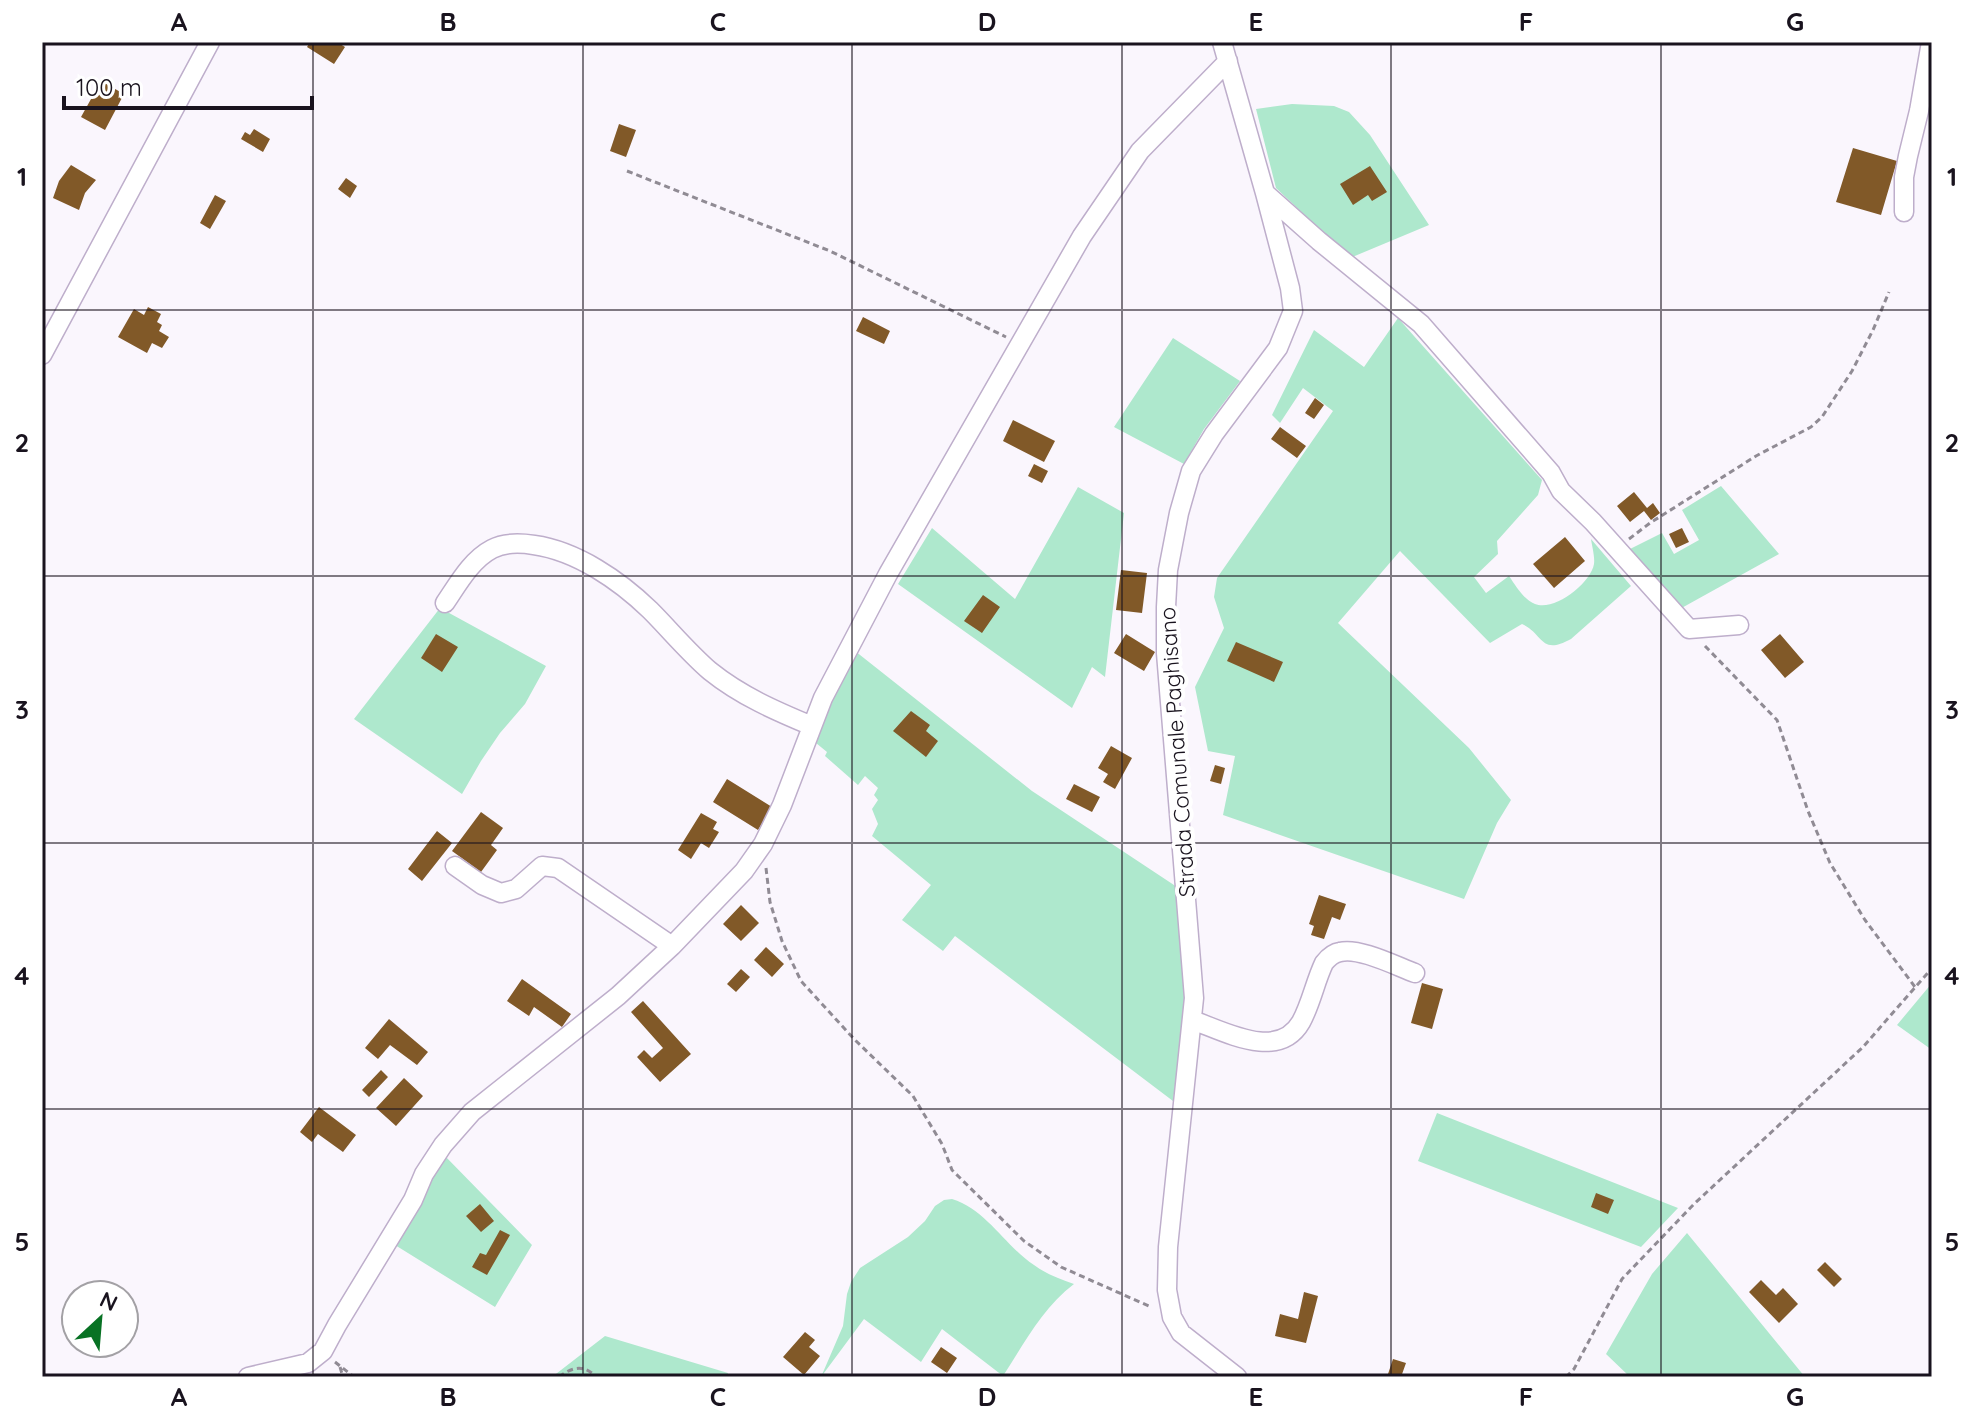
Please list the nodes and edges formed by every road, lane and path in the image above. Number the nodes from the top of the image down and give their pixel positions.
1 (210, 42) edge
2 (1222, 42) edge
3 (1931, 42) edge
4 (1228, 61) junction
5 (1925, 114) edge
6 (627, 171) dead end
7 (1265, 193) junction
8 (1904, 212) dead end
9 (1889, 292) dead end
10 (1020, 343) junction
11 (42, 355) edge
12 (1617, 550) junction
13 (445, 603) dead end
14 (1739, 625) dead end
15 (1689, 629) junction
16 (812, 726) junction
17 (763, 844) junction
18 (455, 866) dead end
19 (672, 946) junction
20 (1932, 968) edge
21 (1415, 973) dead end
22 (1915, 987) junction
23 (1192, 1020) junction
24 (1172, 1317) junction
25 (323, 1351) junction
26 (340, 1367) junction
27 (42, 1374) edge
28 (49, 1377) edge
29 (248, 1377) edge
30 (343, 1377) edge
31 (354, 1377) edge
32 (559, 1377) edge
33 (596, 1377) edge
34 (1237, 1377) edge
35 (1566, 1377) edge

1 - 11 street
2 - 4 street, Strada Comunale Paghisano
3 - 5 street
4 - 7 street, Strada Comunale Paghisano
4 - 10 street
5 - 8 street
6 - 10 path
7 - 12 street
7 - 23 street, Strada Comunale Paghisano
9 - 12 path
10 - 16 street
12 - 15 street
13 - 16 street
14 - 15 street
15 - 22 path
16 - 17 street
17 - 19 street
17 - 24 path
18 - 19 street
19 - 25 street
20 - 22 path
21 - 23 street
22 - 35 path
23 - 24 street, Strada Comunale Paghisano
24 - 34 street
25 - 26 path
25 - 29 street
26 - 30 path
26 - 31 path
27 - 28 path
32 - 33 path

